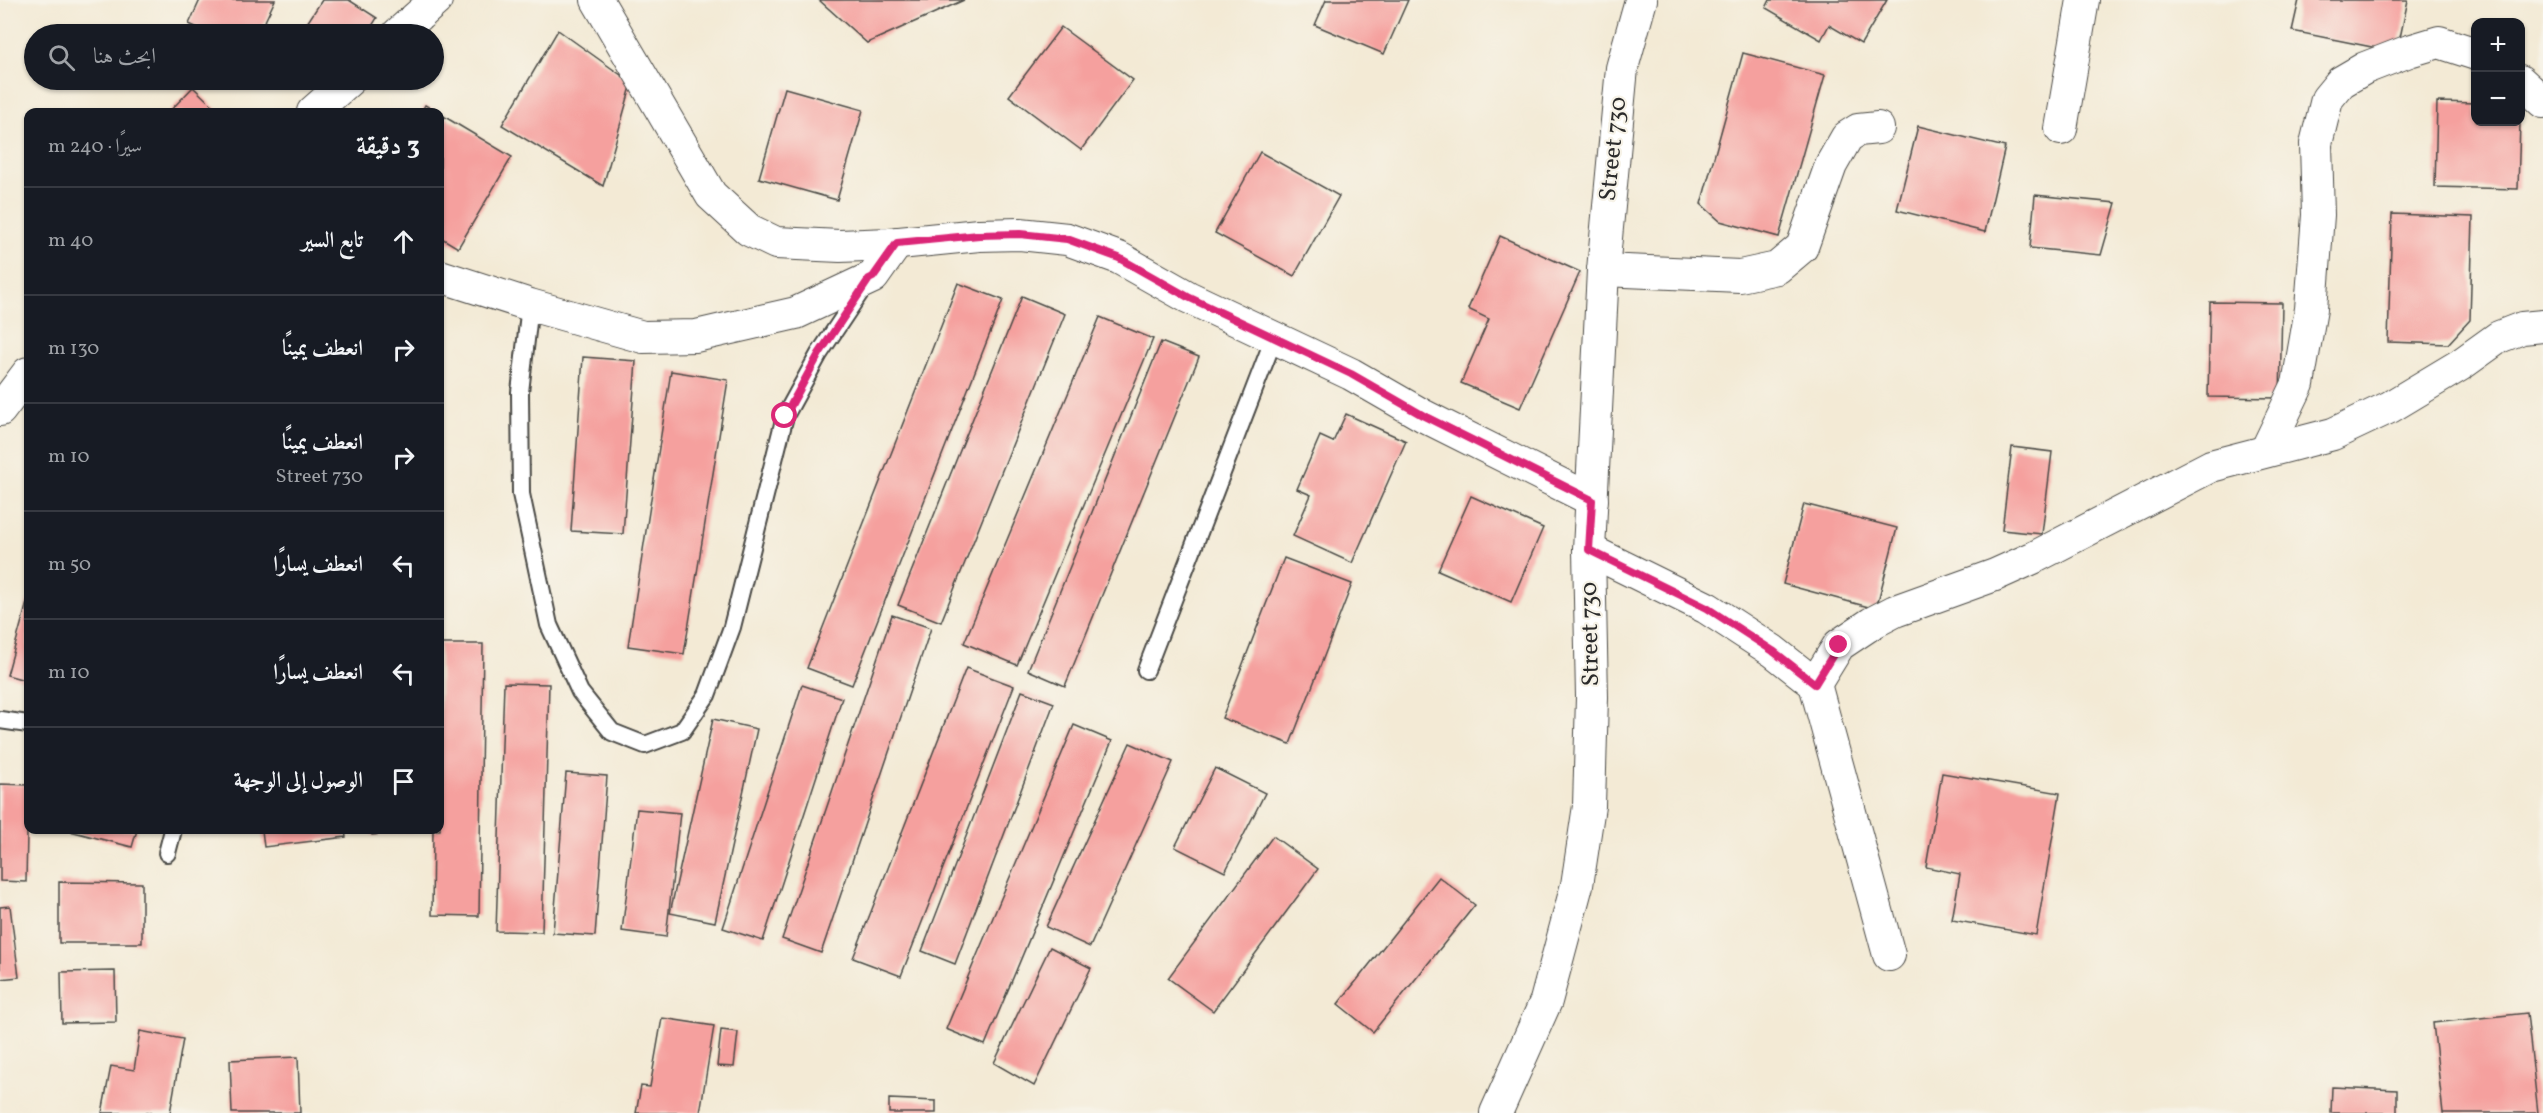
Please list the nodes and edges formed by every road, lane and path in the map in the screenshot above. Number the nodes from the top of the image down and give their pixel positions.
1 (436, 0) edge
2 (597, 0) edge
3 (1641, 0) edge
4 (2083, 0) edge
5 (409, 24) edge
6 (2471, 53) edge
7 (2525, 86) edge
8 (338, 90) edge
9 (2543, 102) edge
10 (318, 108) edge
11 (1878, 128) dead end
12 (2061, 129) dead end
13 (897, 243) junction
14 (1603, 270) junction
15 (444, 277) edge
16 (869, 279) junction
17 (530, 305) junction
18 (2543, 326) edge
19 (1274, 338) junction
20 (24, 377) edge
21 (0, 410) edge
22 (2266, 451) junction
23 (1592, 500) junction
24 (1589, 550) junction
25 (1146, 670) dead end
26 (1815, 684) junction
27 (0, 720) edge
28 (24, 723) edge
29 (172, 834) edge
30 (167, 853) dead end
31 (1889, 955) dead end
32 (1496, 1113) edge

1 - 5 street
2 - 13 street
3 - 14 street, Street 730
4 - 12 street
6 - 22 street
7 - 9 street
8 - 10 street
11 - 14 street
13 - 16 street
13 - 19 street
14 - 23 street, Street 730
15 - 17 street
16 - 17 street
16 - 17 lane
18 - 22 street
19 - 23 street
19 - 25 lane
20 - 21 street
22 - 26 street
23 - 24 street, Street 730
24 - 26 street
24 - 32 street, Street 730
26 - 31 street
27 - 28 lane
29 - 30 lane

